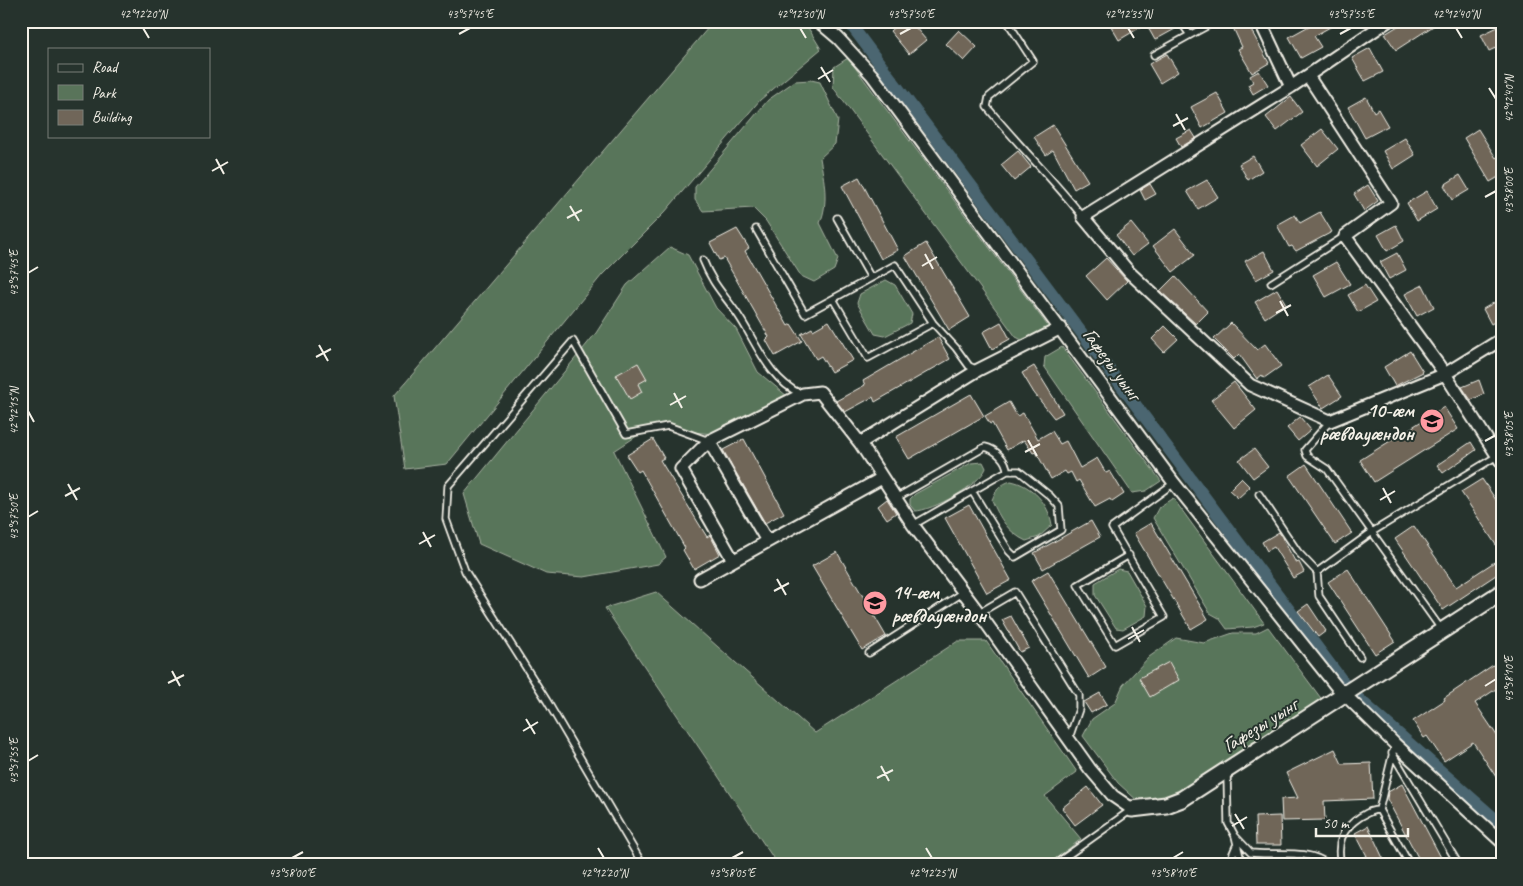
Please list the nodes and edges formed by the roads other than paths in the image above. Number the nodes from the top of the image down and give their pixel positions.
1 (818, 21) edge
2 (1007, 21) edge
3 (1180, 21) edge
4 (1216, 21) edge
5 (1260, 21) edge
6 (1388, 21) edge
7 (1190, 36) junction
8 (1154, 55) dead end
9 (1308, 76) junction
10 (1291, 87) junction
11 (1083, 217) junction
12 (838, 218) dead end
13 (756, 229) dead end
14 (1345, 236) junction
15 (703, 260) dead end
16 (871, 278) junction
17 (1271, 283) dead end
18 (833, 299) junction
19 (933, 323) junction
20 (1061, 328) junction
21 (1502, 339) edge
22 (978, 370) junction
23 (1445, 374) junction
24 (803, 394) junction
25 (1330, 421) junction
26 (708, 441) junction
27 (860, 443) junction
28 (1499, 460) edge
29 (1007, 471) junction
30 (882, 478) junction
31 (1174, 483) junction
32 (972, 491) junction
33 (1260, 494) dead end
34 (896, 498) junction
35 (913, 525) junction
36 (1372, 532) junction
37 (767, 541) junction
38 (1129, 555) junction
39 (733, 560) junction
40 (1318, 572) junction
41 (700, 578) dead end
42 (964, 592) junction
43 (1502, 592) edge
44 (979, 613) junction
45 (1443, 631) junction
46 (868, 653) dead end
47 (1360, 657) dead end
48 (1346, 694) junction
49 (1069, 738) junction
50 (1393, 748) junction
51 (1227, 768) junction
52 (1132, 809) junction
53 (1378, 810) junction
54 (1235, 836) junction
55 (1502, 842) edge
56 (1236, 844) junction
57 (643, 865) edge
58 (1054, 865) edge
59 (1228, 865) edge
60 (1242, 865) edge
61 (1329, 865) edge
62 (1341, 865) edge
63 (1410, 865) edge
64 (1458, 865) edge

1 - 20 street, Гафезы уынг
2 - 11 lane
3 - 7 lane
4 - 7 lane
5 - 10 street
6 - 9 street
7 - 8 lane
9 - 10 street
9 - 14 street
10 - 11 street
11 - 25 street
12 - 16 lane
13 - 18 lane
14 - 17 lane
14 - 23 street
15 - 24 lane
16 - 18 lane
16 - 19 lane
18 - 19 lane
19 - 22 lane
20 - 22 street
20 - 31 street, Гафезы уынг
21 - 23 street
22 - 27 street
23 - 25 street
23 - 28 street
24 - 26 street
24 - 27 street
25 - 36 lane
26 - 37 street
26 - 39 street
26 - 57 lane
27 - 30 street
28 - 36 lane
29 - 32 lane
29 - 32 lane
29 - 34 lane
30 - 34 street
30 - 37 street
31 - 38 lane
31 - 48 street, Гафезы уынг
32 - 35 lane
33 - 40 lane
34 - 35 street
35 - 42 street
36 - 40 lane
36 - 45 lane
37 - 39 street
38 - 38 lane
39 - 41 street
40 - 47 lane
42 - 44 street
42 - 46 lane
43 - 45 street
44 - 49 street
44 - 49 lane
45 - 48 street
48 - 50 street
48 - 51 street, Гафезы уынг
49 - 52 street
50 - 53 lane
50 - 55 street
50 - 64 lane
51 - 52 street, Гафезы уынг
51 - 54 lane
52 - 58 lane
53 - 62 lane
53 - 63 lane
54 - 56 lane
54 - 61 lane
56 - 59 lane
56 - 60 lane

